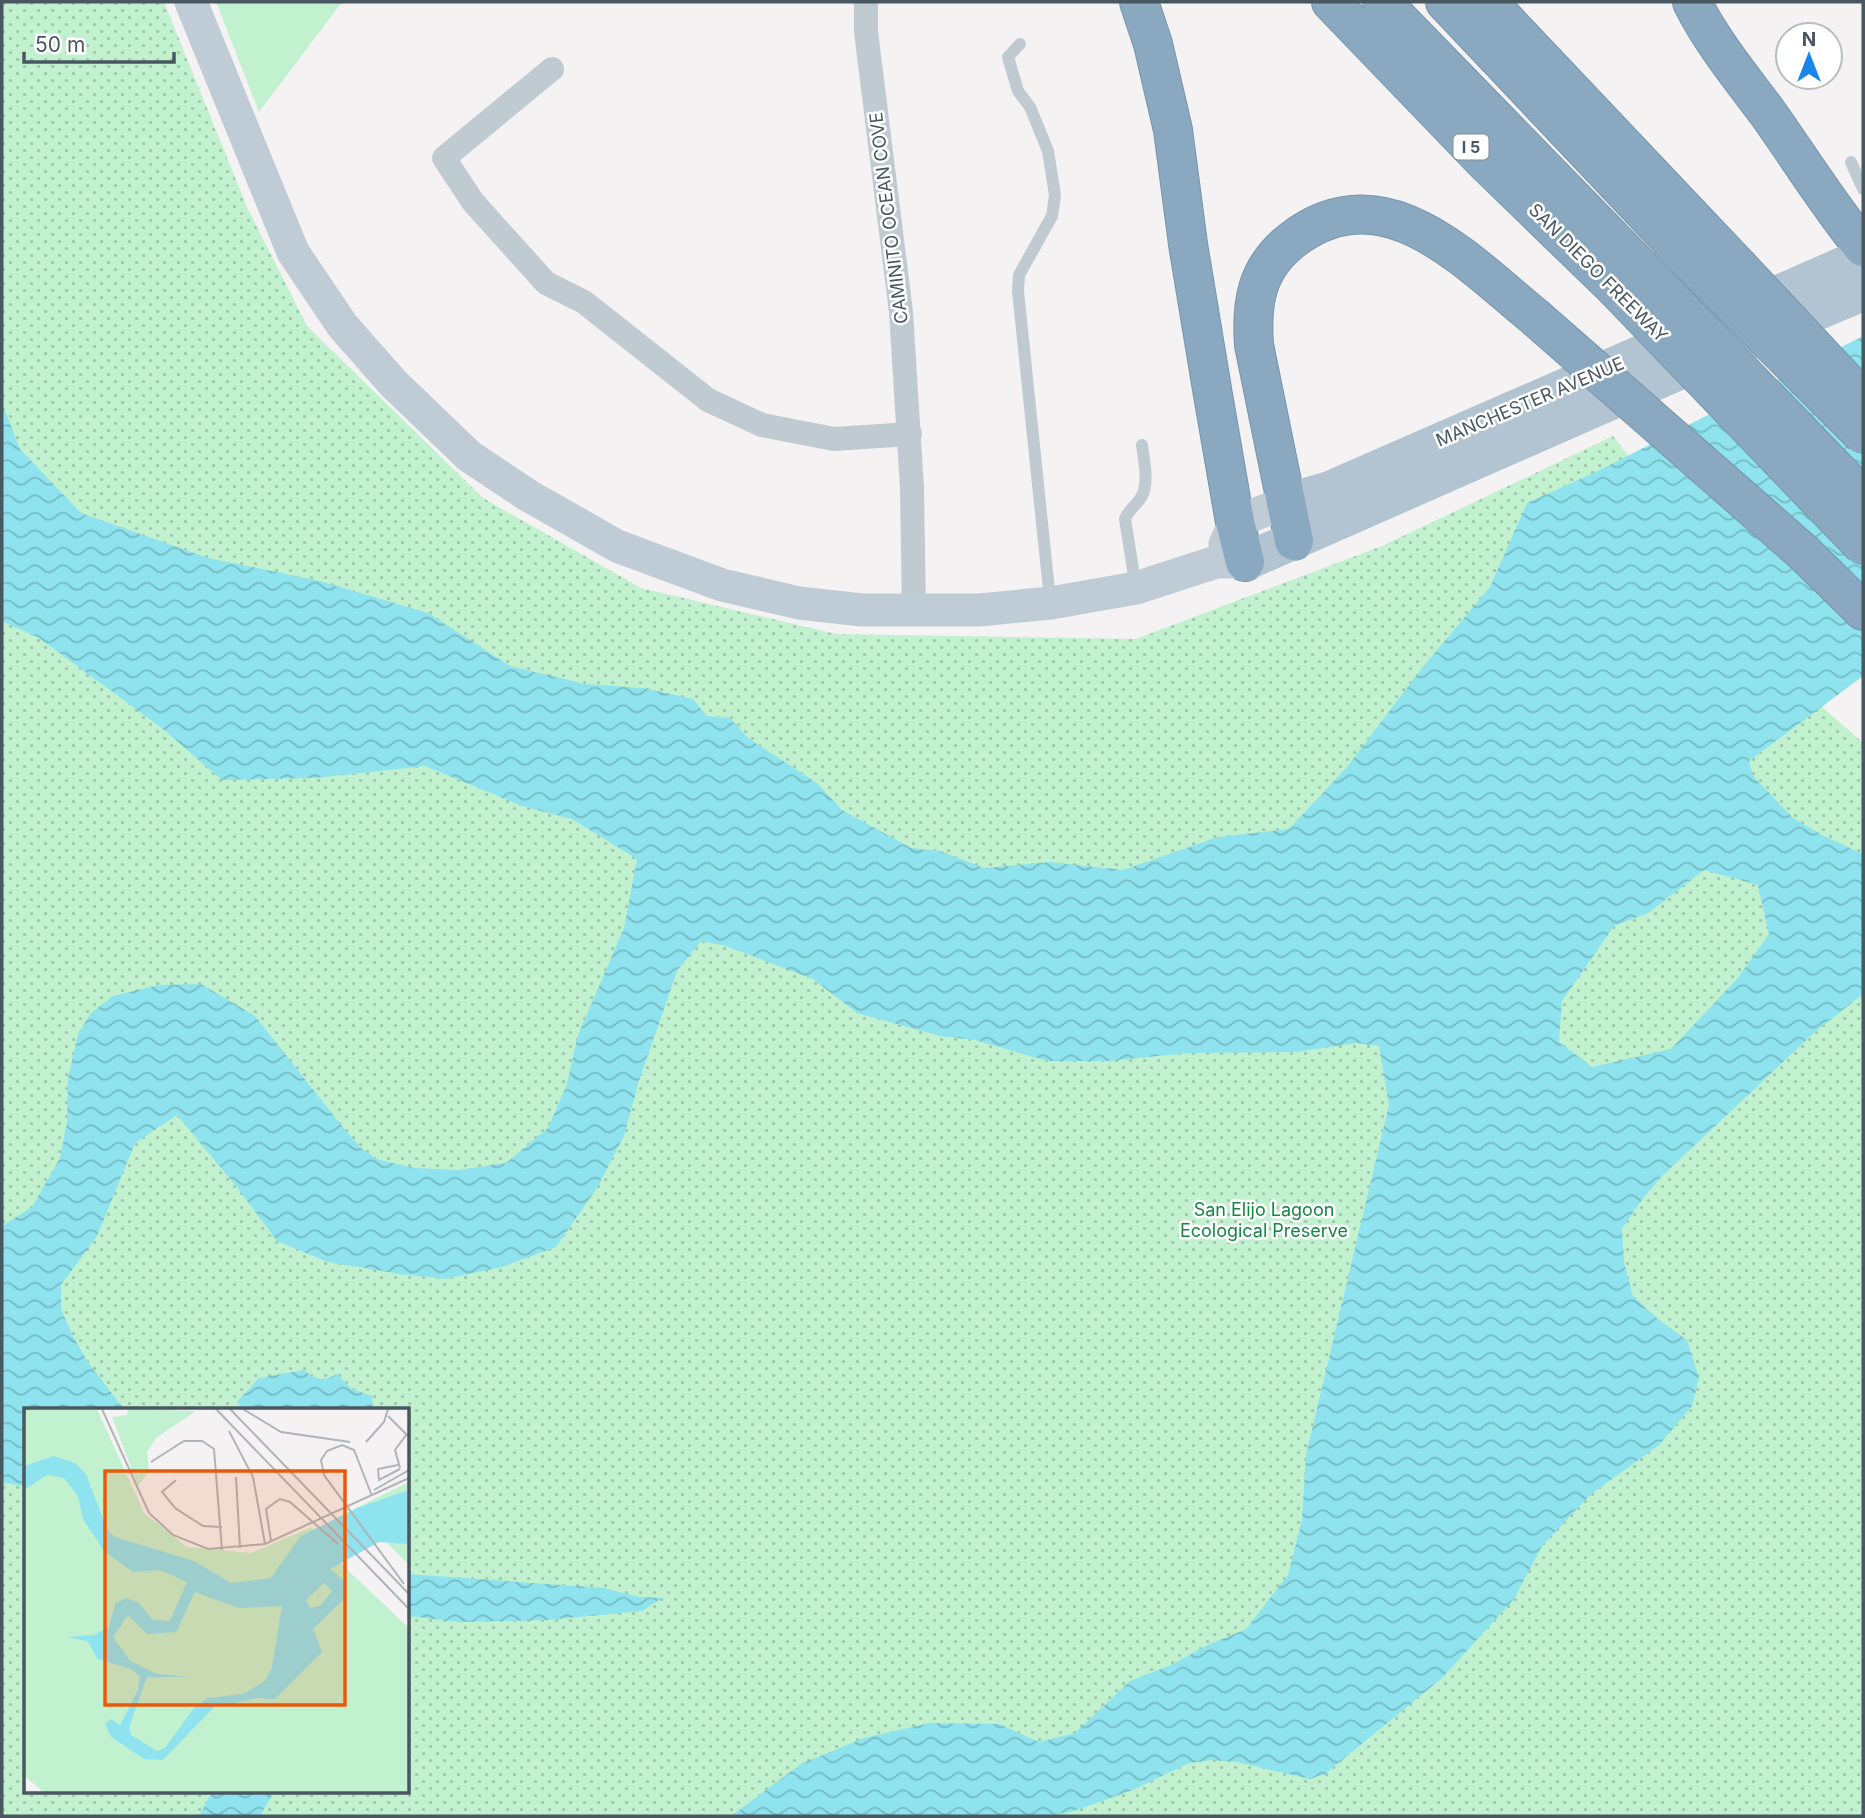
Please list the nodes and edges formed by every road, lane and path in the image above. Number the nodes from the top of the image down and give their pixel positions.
1 (191, 2) edge
2 (866, 2) edge
3 (1139, 2) edge
4 (1331, 2) edge
5 (1382, 2) edge
6 (1445, 2) edge
7 (1488, 2) edge
8 (1692, 2) edge
9 (1020, 44) dead end
10 (552, 69) dead end
11 (1851, 162) dead end
12 (1851, 203) edge
13 (1863, 247) edge
14 (1863, 257) edge
15 (1723, 272) junction
16 (1627, 278) junction
17 (1863, 292) edge
18 (1863, 399) edge
19 (910, 434) junction
20 (1863, 435) edge
21 (1142, 445) dead end
22 (1863, 497) edge
23 (1285, 503) junction
24 (1235, 522) junction
25 (1294, 541) junction
26 (1863, 546) edge
27 (1231, 562) junction
28 (1136, 588) junction
29 (1051, 603) junction
30 (914, 611) junction
31 (1863, 611) edge

1 - 30 main road, MANCHESTER AVENUE
2 - 19 street, CAMINITO OCEAN COVE
3 - 24 highway
4 - 16 highway, SAN DIEGO FREEWAY / I 5
5 - 16 highway
6 - 15 highway
7 - 15 highway
8 - 12 highway
9 - 29 lane
10 - 19 street
11 - 12 lane
12 - 13 highway
14 - 23 main road, MANCHESTER AVENUE
15 - 18 highway, bridge
15 - 20 highway, bridge
16 - 22 highway, bridge
16 - 26 highway, SAN DIEGO FREEWAY / I 5, bridge
17 - 25 main road, MANCHESTER AVENUE
19 - 30 street, CAMINITO OCEAN COVE
21 - 28 lane
23 - 24 main road, MANCHESTER AVENUE
23 - 25 highway
23 - 31 highway, bridge
24 - 27 highway
25 - 27 main road, MANCHESTER AVENUE
27 - 28 main road, MANCHESTER AVENUE
28 - 29 main road, MANCHESTER AVENUE
29 - 30 main road, MANCHESTER AVENUE

